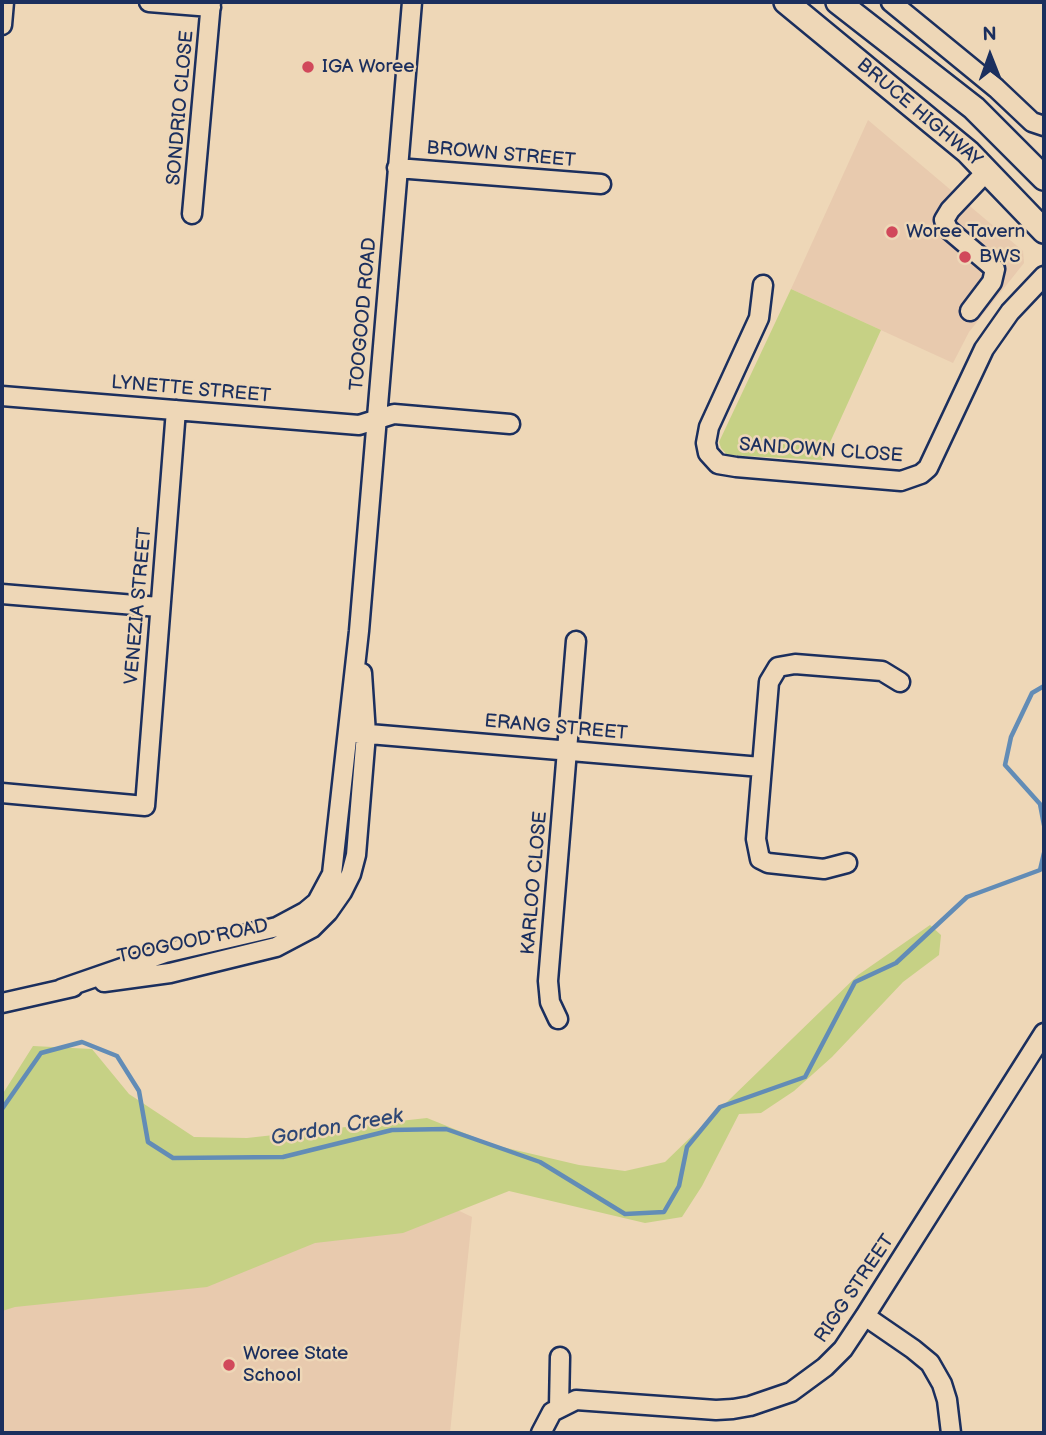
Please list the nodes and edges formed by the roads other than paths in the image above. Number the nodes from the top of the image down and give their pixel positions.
1 (4, 2) edge
2 (149, 2) edge
3 (412, 2) edge
4 (786, 2) edge
5 (838, 2) edge
6 (891, 2) edge
7 (211, 4) edge
8 (2, 25) edge
9 (1044, 126) edge
10 (397, 168) junction
11 (987, 171) junction
12 (1044, 178) edge
13 (601, 184) dead end
14 (192, 214) dead end
15 (1044, 231) edge
16 (1044, 276) edge
17 (763, 285) dead end
18 (970, 311) dead end
19 (2, 396) edge
20 (176, 410) junction
21 (376, 419) junction
22 (510, 424) dead end
23 (2, 594) edge
24 (159, 607) junction
25 (359, 631) junction
26 (576, 641) dead end
27 (900, 682) dead end
28 (346, 732) junction
29 (366, 734) junction
30 (567, 749) junction
31 (761, 768) junction
32 (2, 793) edge
33 (847, 863) dead end
34 (61, 989) junction
35 (2, 1003) edge
36 (558, 1019) dead end
37 (1044, 1033) edge
38 (865, 1316) junction
39 (560, 1357) dead end
40 (559, 1407) junction
41 (541, 1433) edge
42 (951, 1433) edge

1 - 8 street
2 - 7 street
3 - 10 street, TOOGOOD ROAD
4 - 11 main road, BRUCE HIGHWAY
5 - 12 main road, BRUCE HIGHWAY
6 - 9 street
7 - 14 street, SONDRIO CLOSE
10 - 13 street, BROWN STREET
10 - 21 street, TOOGOOD ROAD
11 - 15 main road, BRUCE HIGHWAY
11 - 18 street
16 - 17 street, SANDOWN CLOSE
19 - 20 street, LYNETTE STREET
20 - 21 street, LYNETTE STREET
20 - 24 street, VENEZIA STREET
21 - 22 street, LYNETTE STREET
21 - 25 street, TOOGOOD ROAD
23 - 24 street
24 - 32 street, VENEZIA STREET
25 - 28 street, TOOGOOD ROAD
25 - 29 street, TOOGOOD ROAD
26 - 30 street, KARLOO CLOSE
27 - 31 street
28 - 29 street, ERANG STREET
28 - 34 street, TOOGOOD ROAD
29 - 30 street, ERANG STREET
29 - 34 street, TOOGOOD ROAD
30 - 31 street, ERANG STREET
30 - 36 street, KARLOO CLOSE
31 - 33 street
34 - 35 street, TOOGOOD ROAD
37 - 38 street, RIGG STREET
38 - 40 street, RIGG STREET
38 - 42 street
39 - 40 street
40 - 41 street

